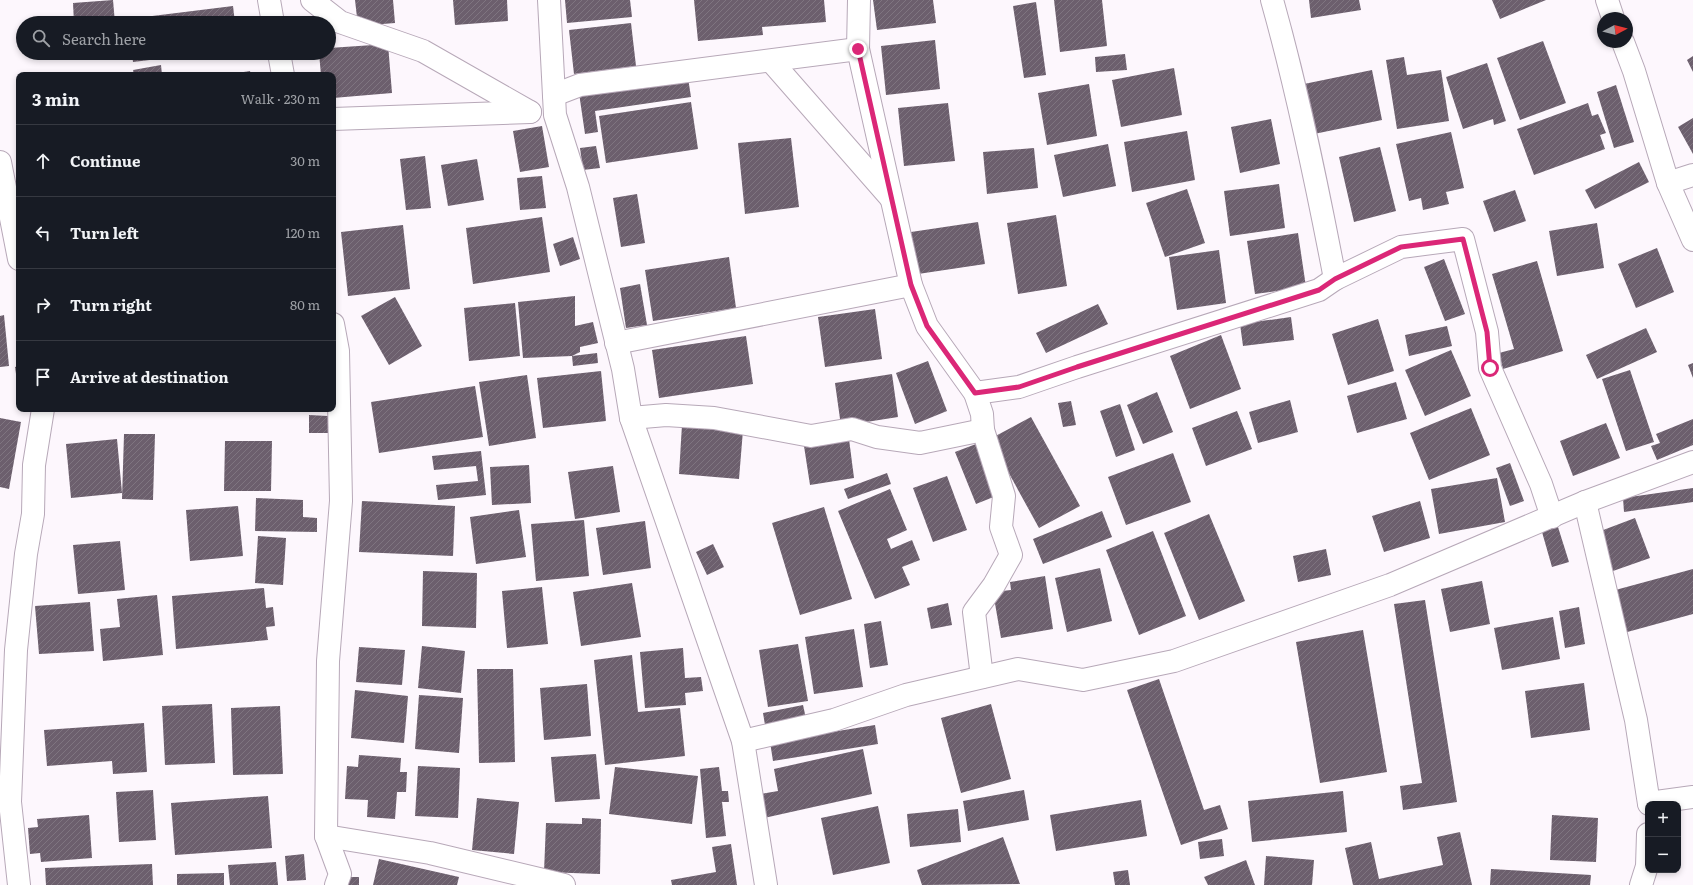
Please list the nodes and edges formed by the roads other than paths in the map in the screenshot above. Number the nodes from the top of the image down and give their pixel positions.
1 (269, 0) edge
2 (312, 0) edge
3 (549, 0) edge
4 (859, 0) edge
5 (1272, 0) edge
6 (1607, 0) edge
7 (1612, 12) edge
8 (272, 16) edge
9 (332, 16) edge
10 (336, 19) edge
11 (1625, 48) edge
12 (858, 49) junction
13 (280, 60) edge
14 (771, 61) junction
15 (282, 72) edge
16 (554, 105) junction
17 (530, 112) junction
18 (336, 119) edge
19 (0, 162) edge
20 (1693, 175) edge
21 (1668, 183) junction
22 (891, 198) junction
23 (1693, 240) edge
24 (16, 244) edge
25 (1335, 279) junction
26 (911, 285) junction
27 (336, 340) edge
28 (616, 343) junction
29 (975, 393) junction
30 (43, 412) edge
31 (631, 418) junction
32 (984, 430) junction
33 (1693, 462) edge
34 (1585, 502) junction
35 (1552, 517) junction
36 (982, 677) junction
37 (743, 741) junction
38 (1693, 797) edge
39 (1649, 801) edge
40 (1668, 801) edge
41 (326, 836) junction
42 (1648, 837) edge
43 (19, 885) edge
44 (336, 885) edge
45 (564, 885) edge
46 (766, 885) edge
47 (1641, 885) edge

1 - 8 street
2 - 9 street
3 - 16 street
4 - 12 street
5 - 25 street
6 - 7 street
10 - 17 street
11 - 21 street
12 - 14 street
12 - 22 street
13 - 15 street
14 - 16 street
14 - 22 street
16 - 17 street
16 - 28 street
17 - 18 street
19 - 24 street
20 - 21 street
21 - 23 street
22 - 26 street
25 - 29 street
25 - 35 street
26 - 28 street
26 - 29 street
27 - 41 street
28 - 31 street
29 - 32 street
30 - 43 street
31 - 32 street
31 - 37 street
32 - 36 street
33 - 34 street
34 - 35 street
34 - 39 street
35 - 36 street
36 - 37 street
37 - 46 street
38 - 40 street
41 - 44 street
41 - 45 street
42 - 47 street

